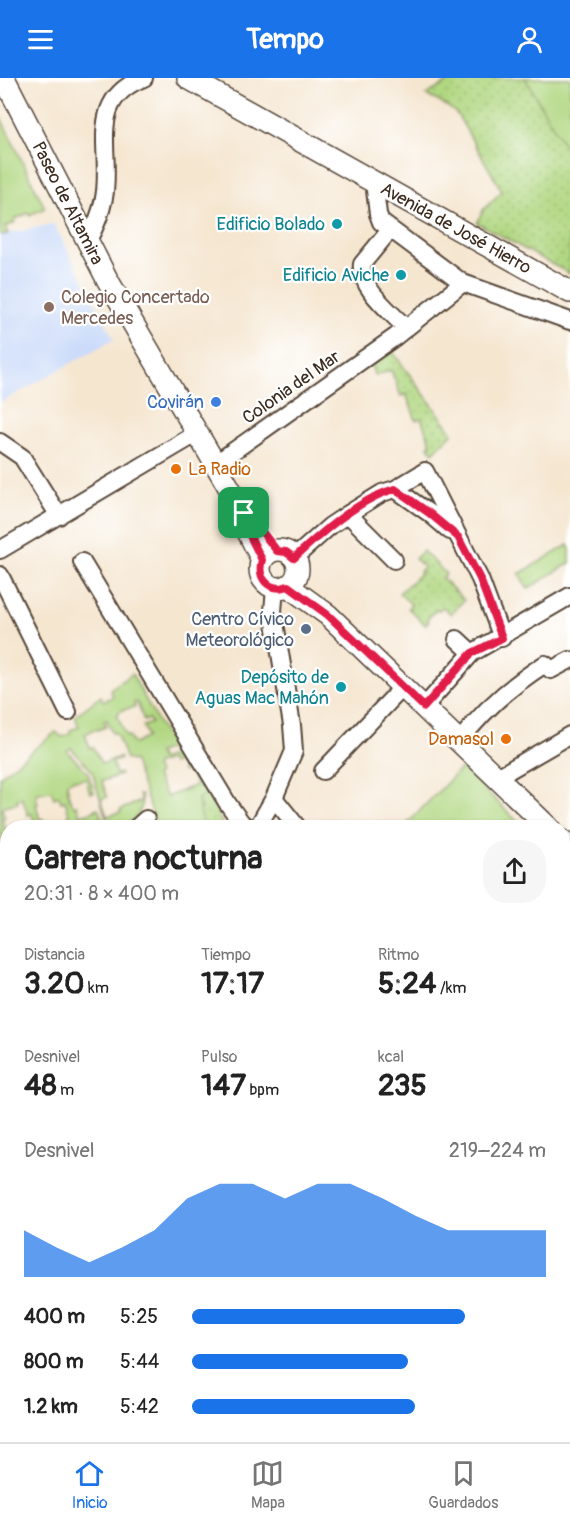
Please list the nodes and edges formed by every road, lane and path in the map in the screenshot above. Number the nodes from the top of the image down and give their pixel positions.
1 (4, 78) edge
2 (144, 78) edge
3 (197, 81) edge
4 (374, 182) junction
5 (390, 230) junction
6 (87, 242) junction
7 (463, 284) junction
8 (570, 292) edge
9 (570, 321) edge
10 (406, 328) junction
11 (196, 434) junction
12 (0, 442) edge
13 (214, 464) junction
14 (395, 489) junction
15 (436, 509) junction
16 (348, 514) junction
17 (59, 516) junction
18 (0, 550) edge
19 (394, 560) dead end
20 (82, 562) dead end
21 (282, 569) junction
22 (0, 575) edge
23 (570, 596) edge
24 (502, 638) junction
25 (457, 639) dead end
26 (472, 653) junction
27 (570, 660) edge
28 (403, 687) junction
29 (424, 707) junction
30 (68, 712) dead end
31 (570, 735) edge
32 (459, 742) junction
33 (323, 771) dead end
34 (496, 778) junction
35 (274, 798) junction
36 (228, 804) junction
37 (231, 820) edge
38 (240, 820) edge
39 (262, 820) edge
40 (292, 820) edge
41 (541, 820) edge

1 - 6 main road, Paseo de Altamira
2 - 6 street
3 - 4 main road, Avenida de José Hierro
4 - 5 street, Avenida de José Hierro
4 - 8 main road, Avenida de José Hierro
5 - 7 street, Avenida de José Hierro
5 - 10 street, Avenida de José Hierro
6 - 11 main road, Paseo de Altamira
7 - 9 street, Avenida de José Hierro
7 - 10 street
10 - 13 street, Colonia del Mar
11 - 13 main road, Paseo de Altamira
11 - 17 street
12 - 17 street
13 - 21 main road, Paseo de Altamira
14 - 15 street
14 - 15 street
14 - 16 street
15 - 24 street
16 - 19 street
16 - 21 street
17 - 18 street
20 - 36 street
21 - 28 main road, Paseo de Altamira
21 - 35 street
22 - 30 street
23 - 24 street
24 - 26 street
25 - 26 street
26 - 29 street
27 - 32 street
28 - 29 main road, Paseo de Altamira
28 - 33 street
29 - 32 main road, Paseo de Altamira
31 - 34 street
32 - 34 main road, Paseo de Altamira
34 - 41 main road, Paseo de Altamira
35 - 39 street
35 - 40 street
36 - 37 street
36 - 38 street

